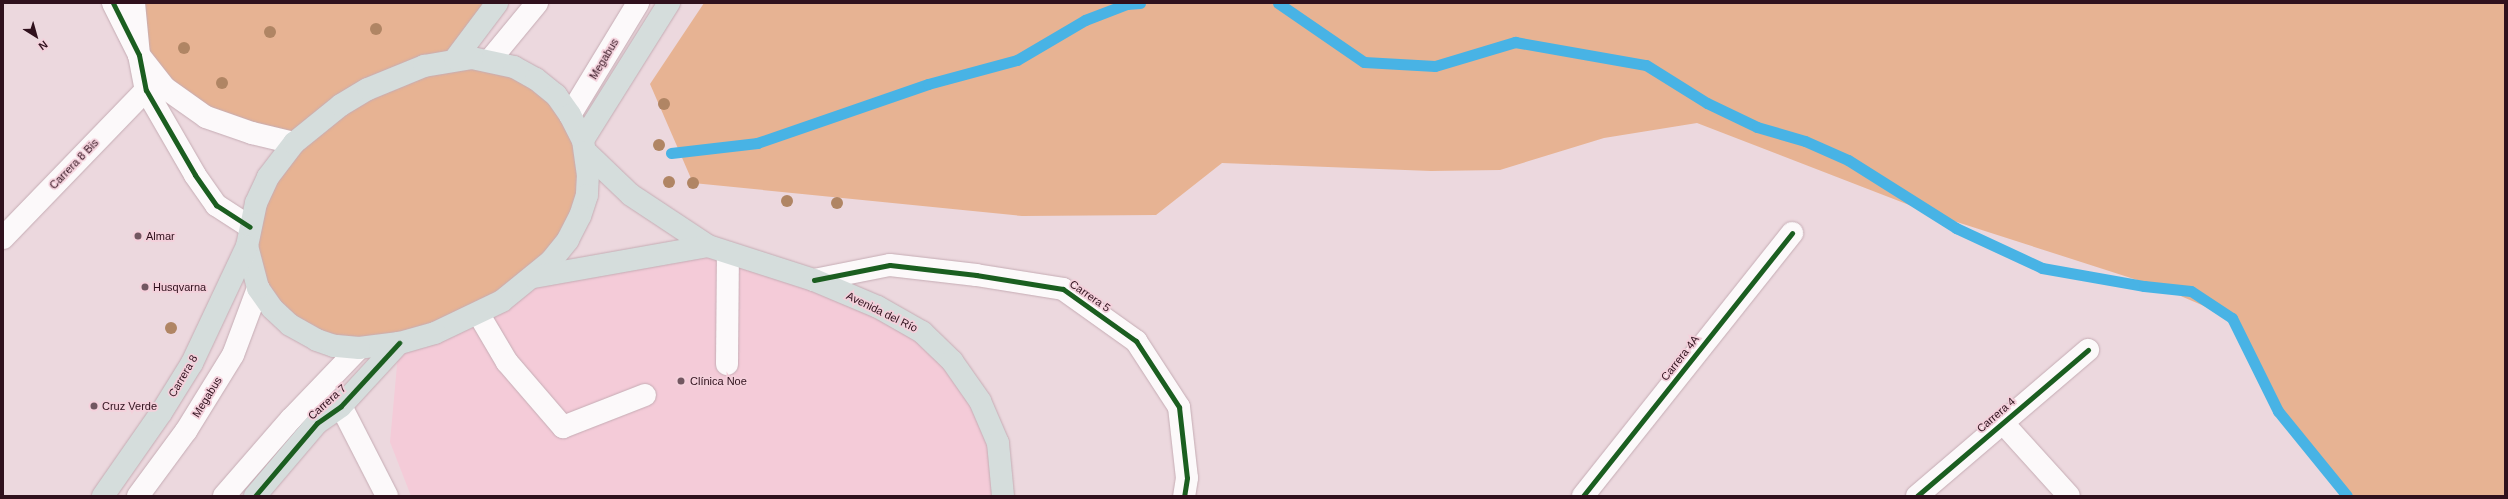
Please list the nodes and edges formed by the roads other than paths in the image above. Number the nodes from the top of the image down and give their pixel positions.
1 (113, 3) edge
2 (134, 3) edge
3 (497, 3) edge
4 (537, 3) edge
5 (638, 3) edge
6 (669, 3) edge
7 (139, 55) junction
8 (455, 59) junction
9 (490, 60) junction
10 (146, 90) junction
11 (570, 115) junction
12 (294, 143) junction
13 (585, 146) junction
14 (1792, 233) dead end
15 (248, 237) junction
16 (3, 238) edge
17 (718, 250) junction
18 (530, 278) junction
19 (814, 280) junction
20 (258, 288) junction
21 (478, 313) junction
22 (399, 343) junction
23 (358, 348) junction
24 (2088, 350) dead end
25 (727, 364) dead end
26 (646, 396) dead end
27 (341, 406) junction
28 (2003, 423) junction
29 (103, 496) edge
30 (138, 496) edge
31 (224, 496) edge
32 (255, 496) edge
33 (387, 496) edge
34 (1003, 496) edge
35 (1184, 496) edge
36 (1583, 496) edge
37 (1917, 496) edge
38 (2069, 496) edge

1 - 7 street
2 - 7 street
3 - 8 main road
4 - 9 street
5 - 11 street, Megabus
6 - 13 main road
7 - 10 street
7 - 12 street
8 - 9 main road, Carrera 8
8 - 12 main road, Carrera 8
9 - 11 main road, Carrera 8
10 - 15 street
10 - 16 street, Carrera 8 Bis
11 - 13 main road, Carrera 8
12 - 15 main road, Carrera 8
13 - 17 main road, Avenida del Río
13 - 18 main road
14 - 36 street, Carrera 4A
15 - 20 main road
15 - 29 main road, Carrera 8
17 - 18 main road, Avenida del Río
17 - 19 main road, Avenida del Río
17 - 25 street
18 - 21 main road
19 - 34 main road, Avenida del Río
19 - 35 street, Carrera 5
20 - 23 main road
20 - 30 street, Megabus
21 - 22 main road
21 - 26 street
22 - 23 main road
22 - 27 main road, Carrera 7
23 - 31 street
24 - 28 street, Carrera 4
27 - 32 main road, Carrera 7
27 - 33 street
28 - 37 street, Carrera 4
28 - 38 street

